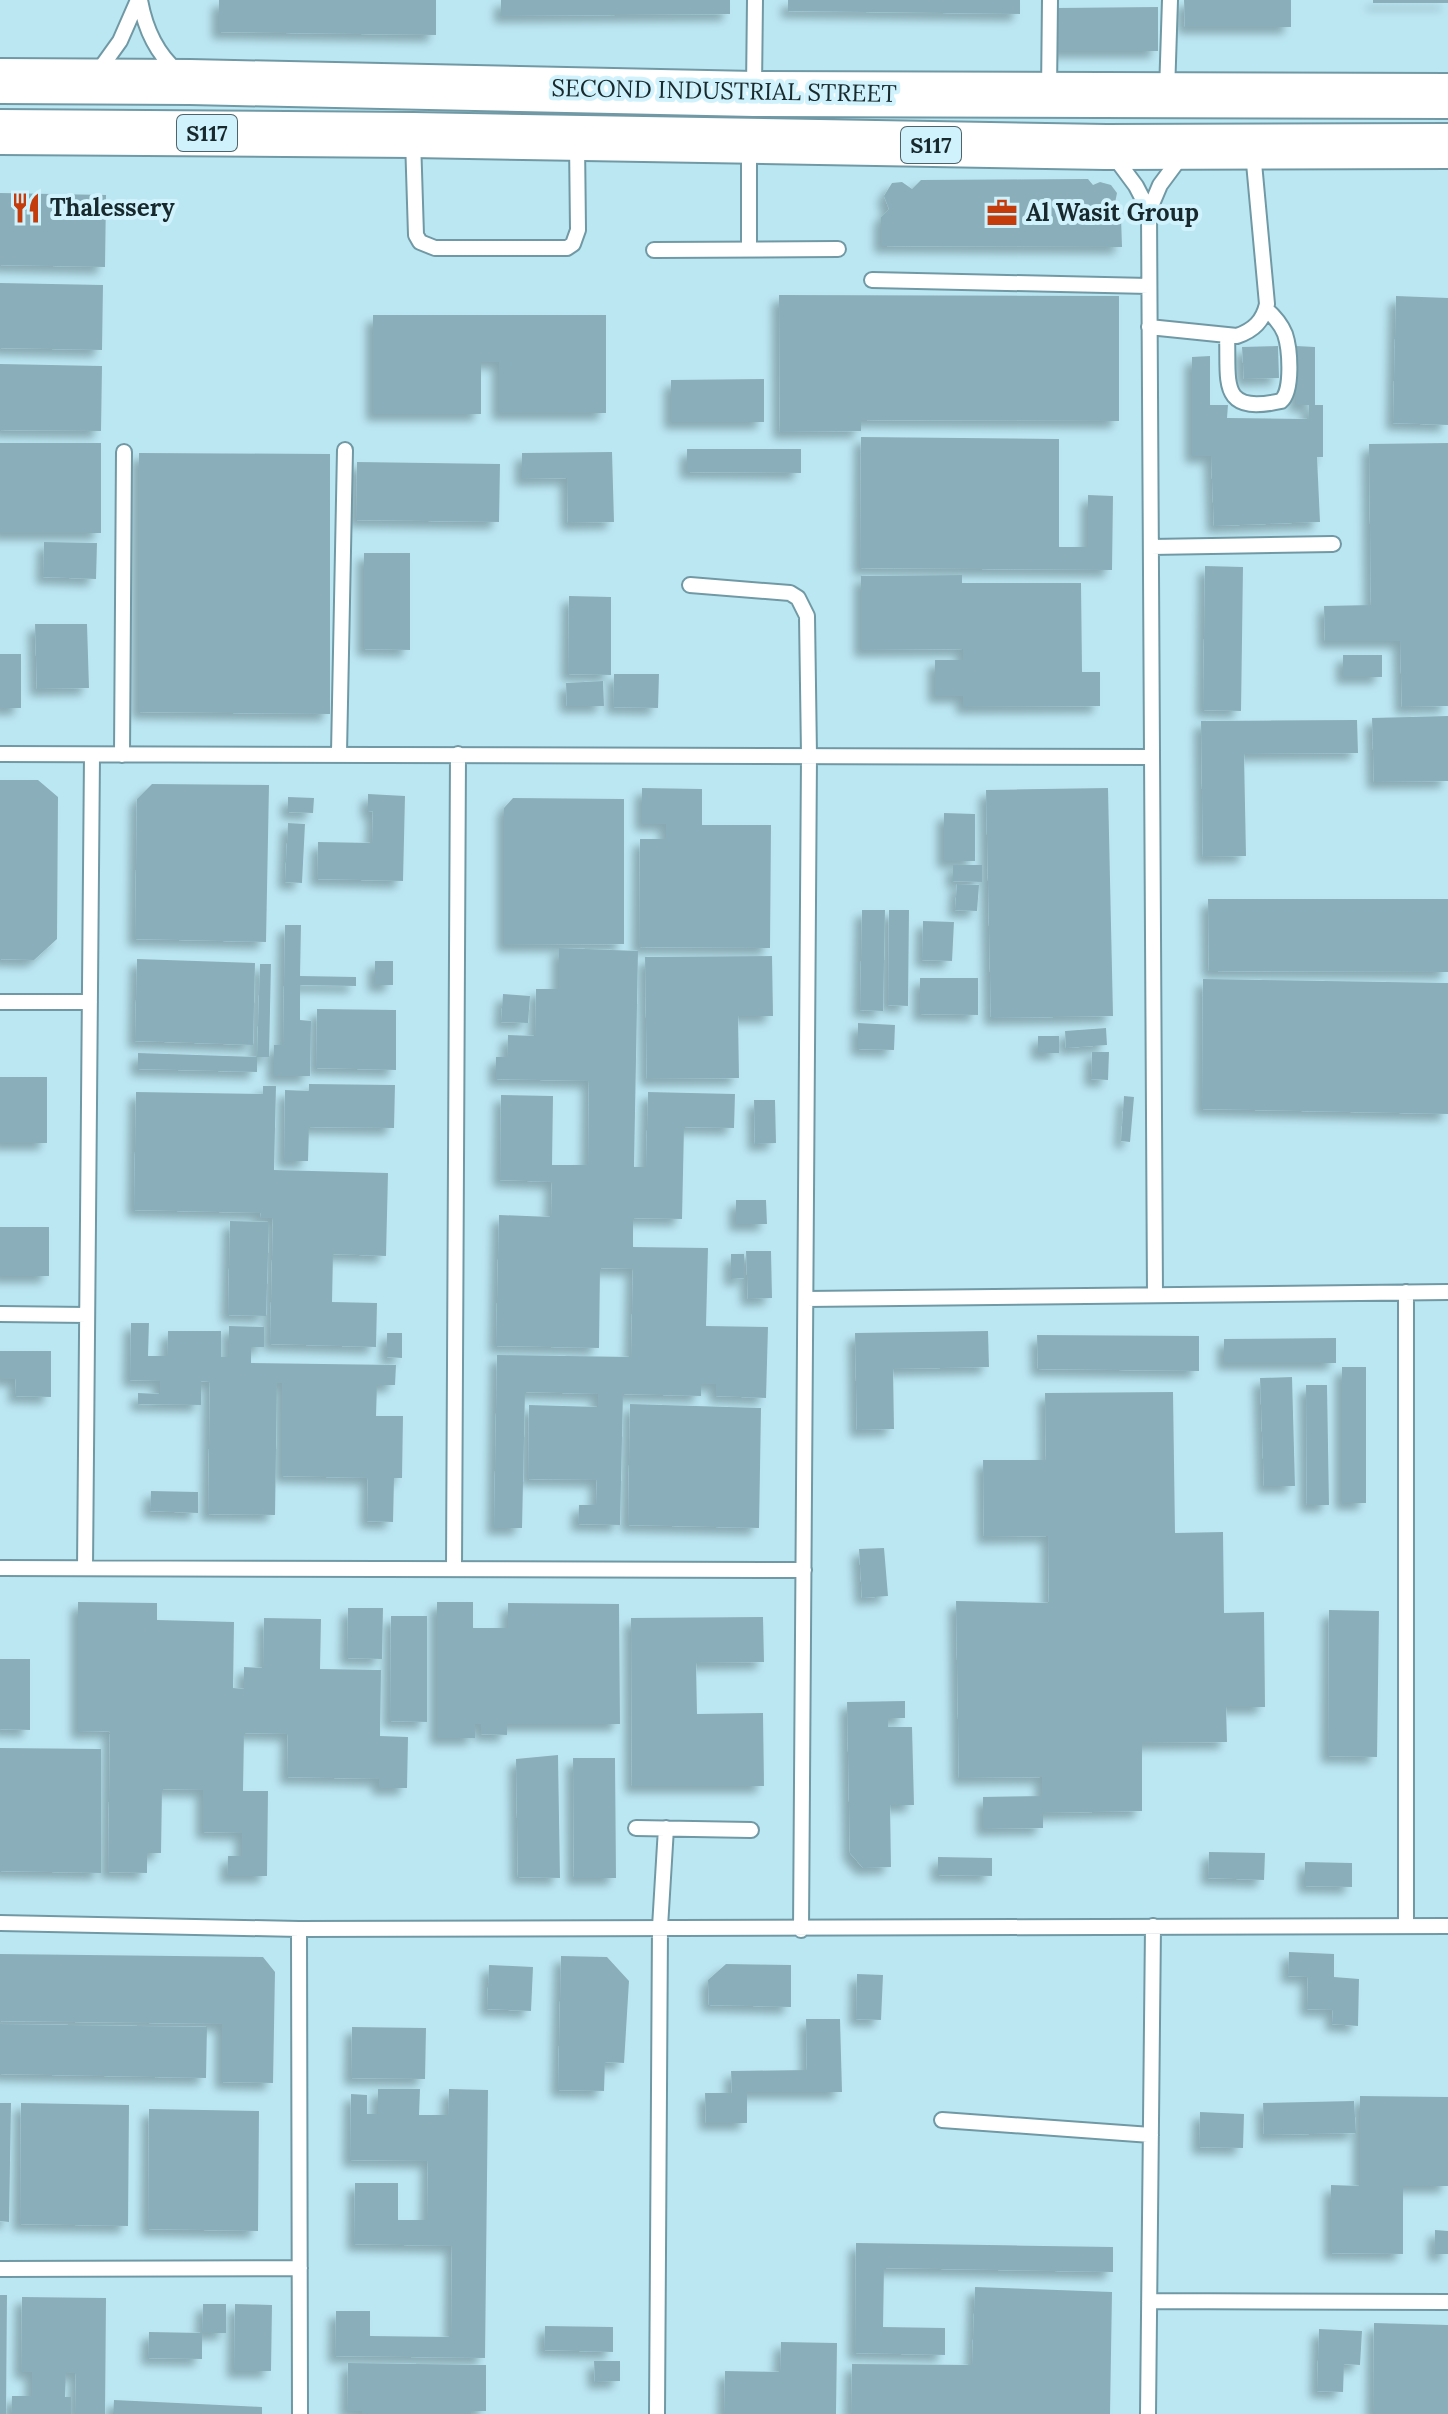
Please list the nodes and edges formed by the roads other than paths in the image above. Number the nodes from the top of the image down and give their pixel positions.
1 (139, 0) edge
2 (755, 0) edge
3 (1050, 0) edge
4 (1170, 0) edge
5 (0, 81) edge
6 (91, 81) junction
7 (190, 82) junction
8 (754, 94) junction
9 (1049, 96) junction
10 (1166, 96) junction
11 (1448, 96) edge
12 (0, 132) edge
13 (413, 135) junction
14 (577, 137) junction
15 (749, 141) junction
16 (1253, 145) junction
17 (1190, 146) junction
18 (1448, 146) edge
19 (1106, 147) junction
20 (1149, 211) junction
21 (749, 249) junction
22 (838, 249) dead end
23 (654, 250) dead end
24 (872, 280) dead end
25 (1149, 286) junction
26 (1266, 309) junction
27 (1149, 327) junction
28 (1227, 336) junction
29 (345, 450) dead end
30 (124, 452) dead end
31 (1333, 544) dead end
32 (1151, 547) junction
33 (690, 585) dead end
34 (339, 753) junction
35 (0, 754) edge
36 (458, 754) junction
37 (92, 755) junction
38 (122, 755) junction
39 (809, 755) junction
40 (1152, 757) junction
41 (0, 1002) edge
42 (90, 1002) junction
43 (1406, 1292) junction
44 (1448, 1292) edge
45 (1155, 1295) junction
46 (806, 1299) junction
47 (0, 1314) edge
48 (87, 1315) junction
49 (0, 1568) edge
50 (85, 1568) junction
51 (454, 1569) junction
52 (804, 1570) junction
53 (636, 1828) dead end
54 (666, 1828) junction
55 (751, 1830) dead end
56 (0, 1923) edge
57 (1153, 1926) junction
58 (1406, 1926) junction
59 (1448, 1926) edge
60 (660, 1927) junction
61 (299, 1929) junction
62 (801, 1930) junction
63 (942, 2120) dead end
64 (1151, 2135) junction
65 (300, 2268) junction
66 (0, 2269) edge
67 (1149, 2301) junction
68 (1448, 2302) edge
69 (300, 2414) edge
70 (657, 2414) edge
71 (1148, 2414) edge

1 - 6 lane
1 - 7 lane
2 - 8 lane
3 - 9 lane
4 - 10 lane
5 - 6 main road, SECOND INDUSTRIAL STREET / S117
6 - 7 main road, SECOND INDUSTRIAL STREET / S117
7 - 8 main road, SECOND INDUSTRIAL STREET / S117
8 - 9 main road, SECOND INDUSTRIAL STREET / S117
9 - 10 main road, SECOND INDUSTRIAL STREET / S117
10 - 11 main road, SECOND INDUSTRIAL STREET / S117
12 - 13 main road, SECOND INDUSTRIAL STREET / S117
13 - 14 main road, SECOND INDUSTRIAL STREET / S117
13 - 14 lane
14 - 15 main road, SECOND INDUSTRIAL STREET / S117
15 - 19 main road, SECOND INDUSTRIAL STREET / S117
15 - 21 lane
16 - 17 main road, SECOND INDUSTRIAL STREET / S117
16 - 18 main road, SECOND INDUSTRIAL STREET / S117
16 - 26 lane
17 - 19 main road, SECOND INDUSTRIAL STREET / S117
17 - 20 lane
19 - 20 lane
20 - 25 lane
21 - 22 lane
21 - 23 lane
24 - 25 lane
25 - 27 lane
26 - 28 lane
26 - 28 lane
27 - 28 lane
27 - 32 lane
29 - 34 lane
30 - 38 lane
31 - 32 lane
32 - 40 lane
33 - 39 lane
34 - 36 lane
34 - 38 lane
35 - 37 lane
36 - 39 lane
36 - 51 lane
37 - 38 lane
37 - 42 lane
39 - 40 lane
39 - 46 lane
40 - 45 lane
41 - 42 lane
42 - 48 lane
43 - 44 lane
43 - 45 lane
43 - 58 lane
45 - 46 lane
46 - 52 lane
47 - 48 lane
48 - 50 lane
49 - 50 lane
50 - 51 lane
51 - 52 lane
52 - 62 lane
53 - 54 lane
54 - 55 lane
54 - 60 lane
56 - 61 lane
57 - 58 lane
57 - 62 lane
57 - 64 lane
58 - 59 lane
60 - 61 lane
60 - 62 lane
60 - 70 lane
61 - 65 lane
63 - 64 lane
64 - 67 lane
65 - 66 lane
65 - 69 lane
67 - 68 lane
67 - 71 lane

